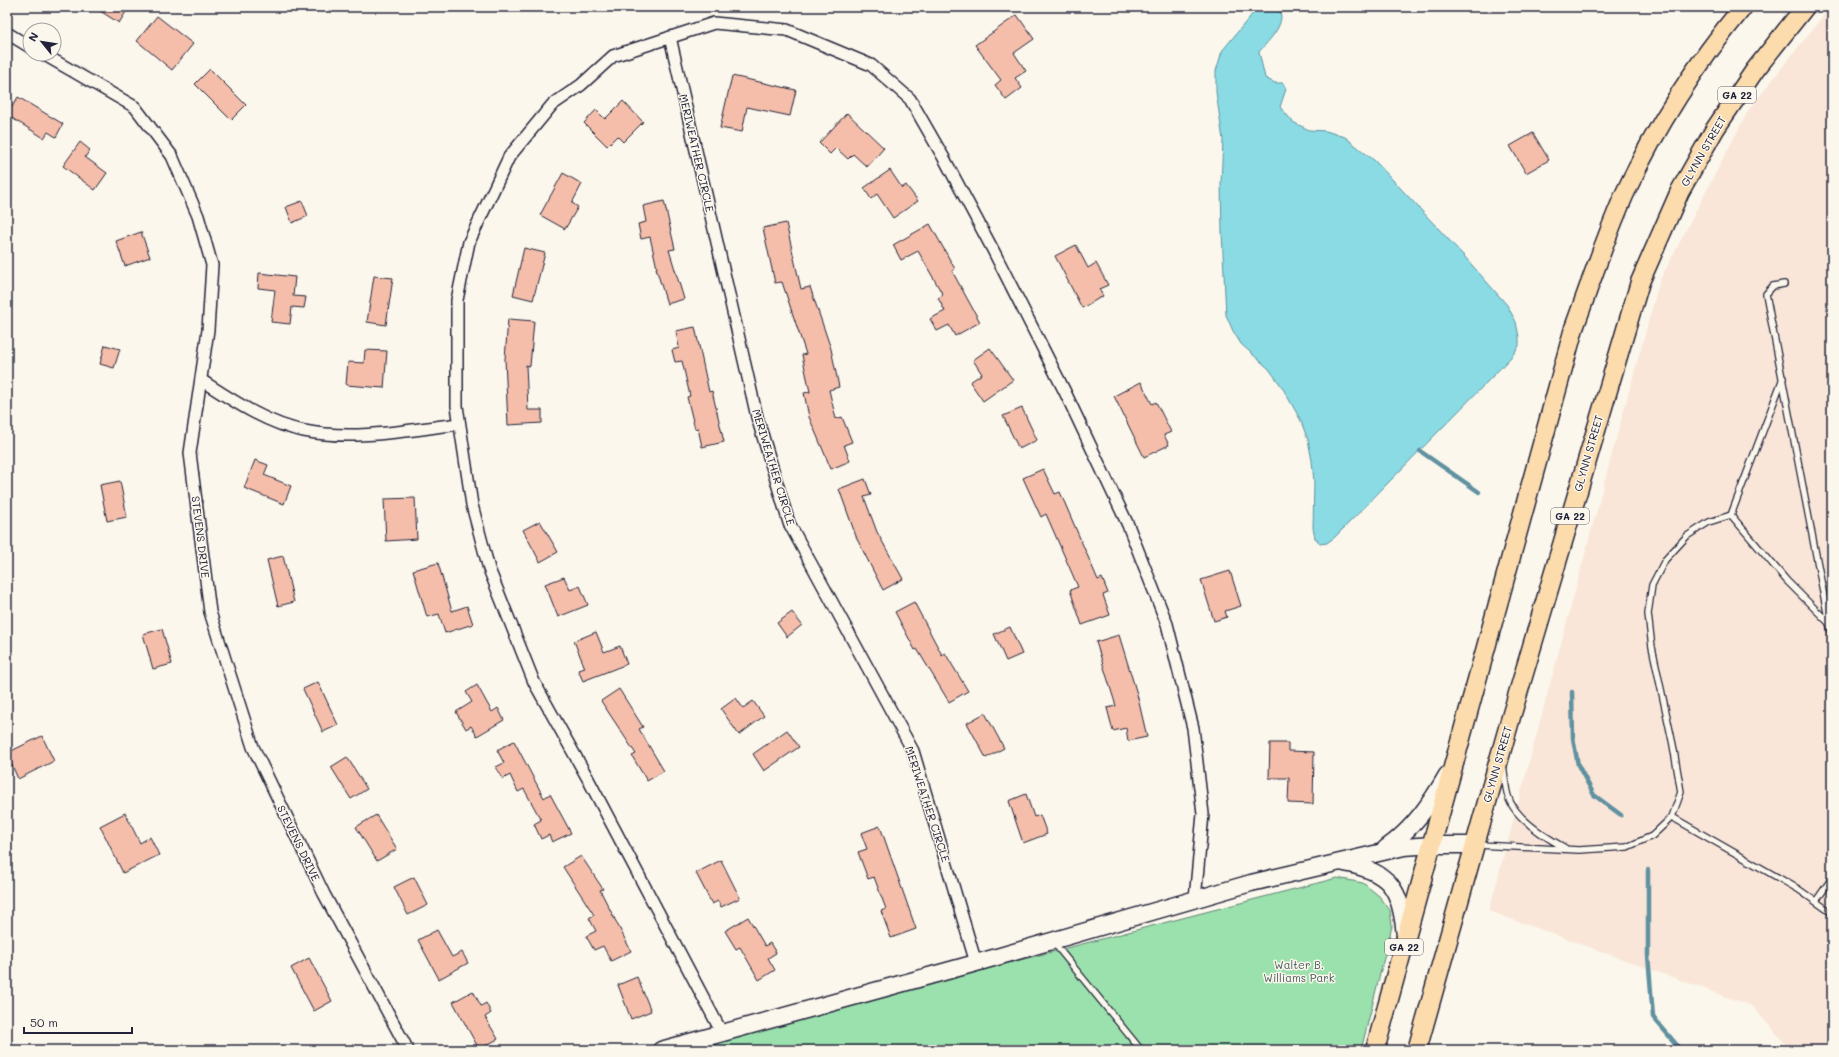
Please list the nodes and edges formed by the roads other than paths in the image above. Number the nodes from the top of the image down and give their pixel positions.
1 (1731, 7) edge
2 (1743, 7) edge
3 (1805, 7) edge
4 (1723, 31) junction
5 (7, 33) edge
6 (670, 37) junction
7 (22, 41) edge
8 (57, 62) edge
9 (1784, 284) dead end
10 (1783, 378) junction
11 (201, 380) junction
12 (459, 424) junction
13 (1731, 515) junction
14 (1830, 623) junction
15 (1832, 634) edge
16 (1501, 751) junction
17 (1454, 763) junction
18 (1672, 818) junction
19 (1432, 845) junction
20 (1474, 845) junction
21 (1567, 849) junction
22 (1378, 853) junction
23 (1340, 862) junction
24 (1832, 878) edge
25 (1195, 899) junction
26 (1816, 901) junction
27 (1832, 913) edge
28 (1053, 941) junction
29 (1405, 942) junction
30 (976, 963) junction
31 (722, 1033) junction
32 (408, 1050) edge
33 (661, 1050) edge
34 (1141, 1050) edge
35 (1375, 1050) edge
36 (1417, 1050) edge

1 - 4 street
2 - 4 main road, GA 22
3 - 16 main road, GLYNN STREET / GA 22
4 - 17 main road, GA 22
5 - 7 street
6 - 12 street
6 - 25 street
6 - 30 street, MERIWEATHER CIRCLE
8 - 11 street, STEVENS DRIVE
9 - 10 lane
10 - 13 lane
10 - 14 lane
11 - 12 street
11 - 32 street, STEVENS DRIVE
12 - 31 street
13 - 14 lane
13 - 18 lane
14 - 15 lane
16 - 20 main road, GLYNN STREET / GA 22
16 - 21 lane
17 - 19 main road, GA 22
17 - 22 main road
18 - 21 lane
18 - 26 lane
19 - 20 main road
19 - 22 main road
19 - 29 main road, GA 22
20 - 21 lane
20 - 36 main road, GLYNN STREET / GA 22
22 - 23 main road
23 - 25 main road
23 - 29 main road
24 - 26 lane
25 - 28 main road
26 - 27 lane
28 - 30 main road
28 - 34 lane
29 - 35 main road, GA 22
30 - 31 main road
31 - 33 main road

